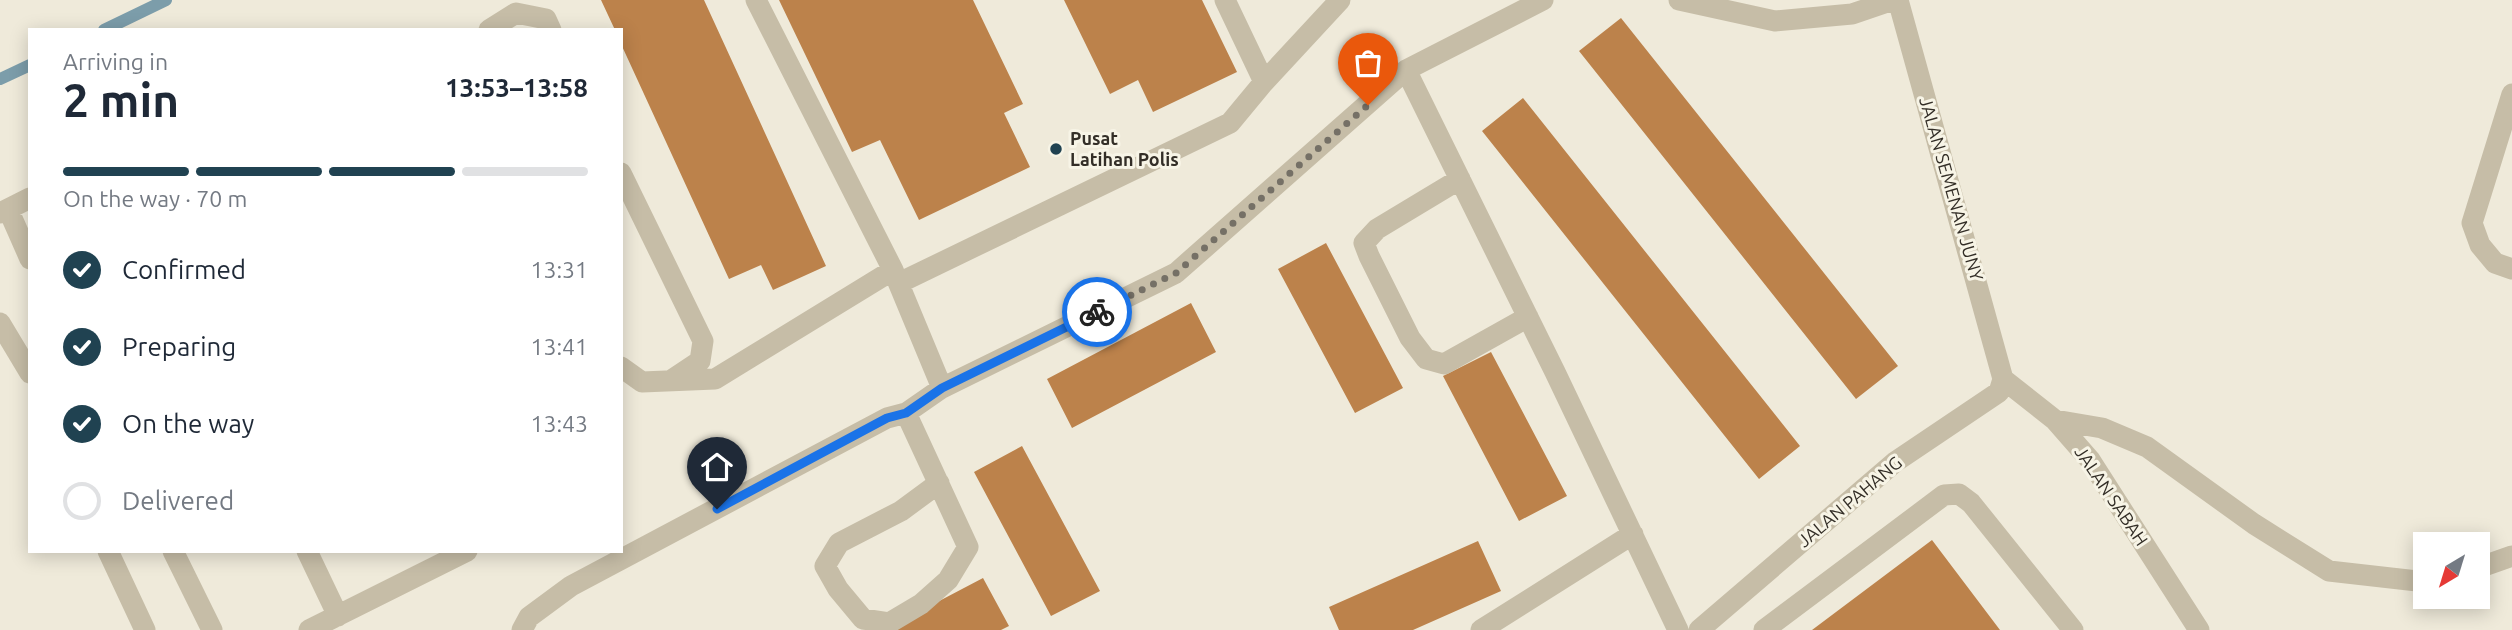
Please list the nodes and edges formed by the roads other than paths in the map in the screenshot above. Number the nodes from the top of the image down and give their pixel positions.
1 (756, 0) edge
2 (1225, 0) edge
3 (1340, 0) edge
4 (1543, 0) edge
5 (1679, 0) edge
6 (1896, 0) edge
7 (492, 28) edge
8 (550, 28) edge
9 (1406, 70) junction
10 (1264, 82) junction
11 (2512, 94) edge
12 (623, 177) edge
13 (1460, 179) junction
14 (28, 199) edge
15 (4, 211) edge
16 (28, 255) edge
17 (2512, 269) edge
18 (896, 276) junction
19 (1528, 317) junction
20 (0, 323) edge
21 (623, 369) edge
22 (28, 370) edge
23 (673, 379) junction
24 (2003, 379) junction
25 (942, 388) junction
26 (906, 413) junction
27 (2055, 420) junction
28 (940, 483) junction
29 (1633, 534) junction
30 (108, 553) edge
31 (174, 553) edge
32 (308, 553) edge
33 (463, 553) edge
34 (2512, 556) edge
35 (2490, 564) edge
36 (2413, 581) edge
37 (338, 616) junction
38 (145, 630) edge
39 (212, 630) edge
40 (309, 630) edge
41 (522, 630) edge
42 (1481, 630) edge
43 (1678, 630) edge
44 (1699, 630) edge
45 (1764, 630) edge
46 (2073, 630) edge
47 (2199, 630) edge

1 - 18 lane
2 - 10 lane
3 - 10 lane
4 - 9 lane
5 - 6 lane
6 - 24 lane, JALAN SEMENAN JUNY
7 - 8 lane
9 - 13 lane
9 - 25 lane
10 - 18 lane
11 - 17 lane
12 - 23 lane
13 - 19 lane
13 - 19 lane
14 - 15 lane
15 - 16 lane
18 - 23 lane
18 - 25 lane
19 - 29 lane
20 - 22 lane
21 - 23 lane
24 - 27 lane, JALAN SABAH
24 - 44 lane, JALAN PAHANG
25 - 26 lane
26 - 28 lane
26 - 41 lane
27 - 36 lane
27 - 47 lane, JALAN SABAH
28 - 28 lane
29 - 42 lane
29 - 43 lane
30 - 38 lane
31 - 39 lane
32 - 37 lane
33 - 37 lane
34 - 35 lane
37 - 40 lane
45 - 46 lane

